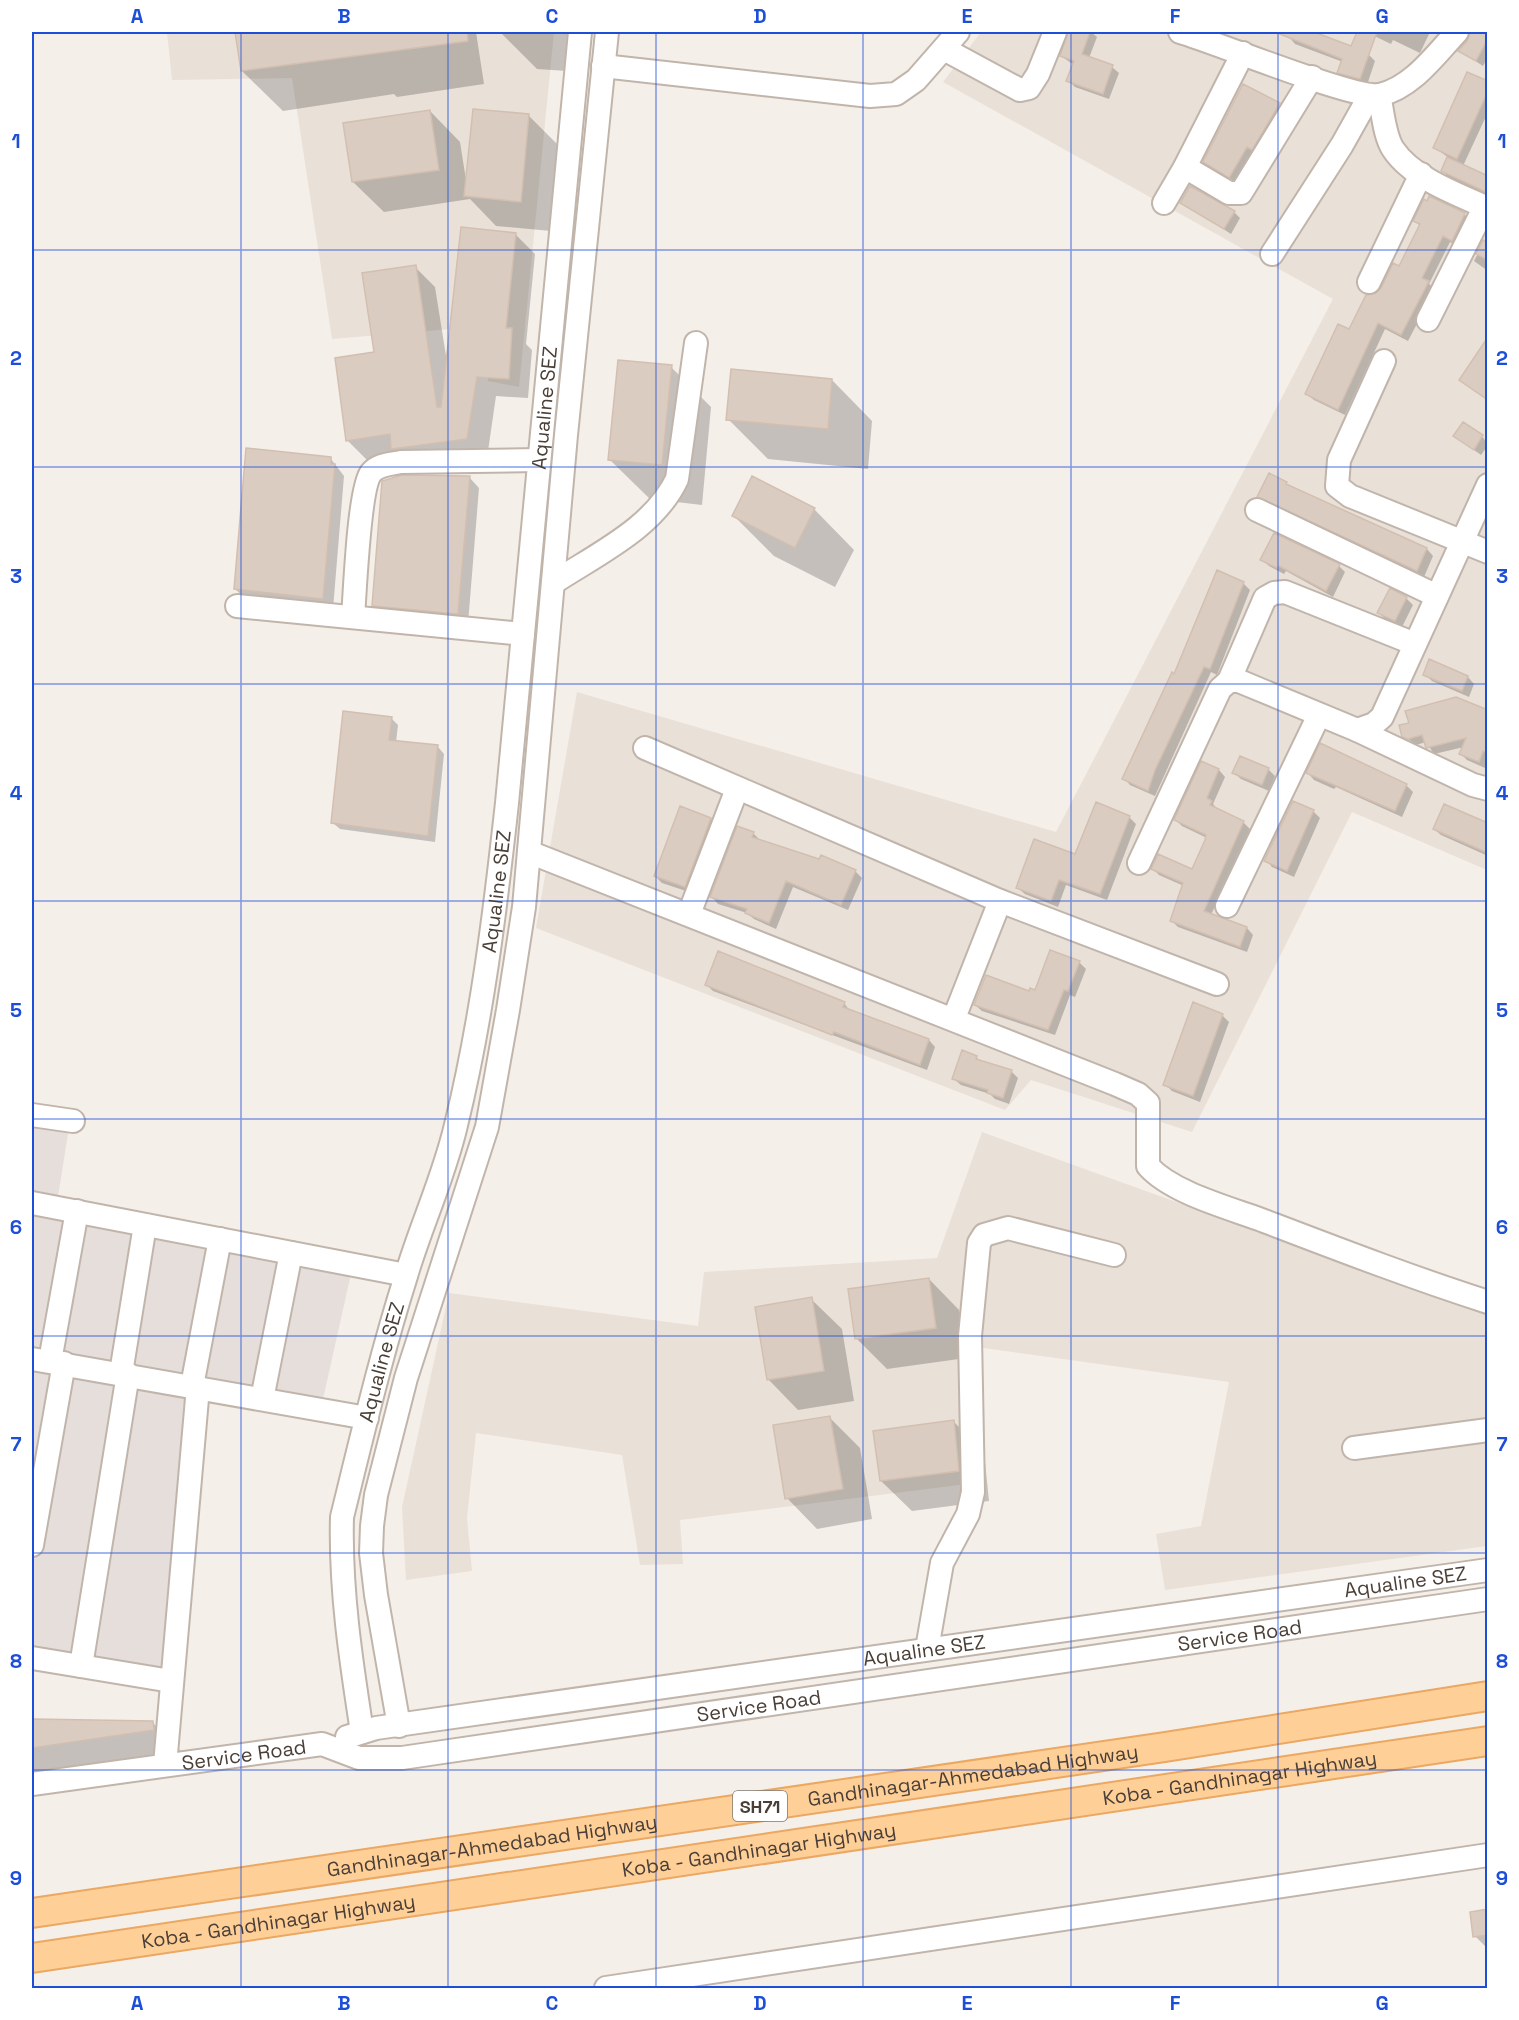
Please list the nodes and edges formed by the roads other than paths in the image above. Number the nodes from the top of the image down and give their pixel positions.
1 (580, 32) edge
2 (607, 32) edge
3 (1055, 32) edge
4 (1180, 32) edge
5 (1457, 32) edge
6 (951, 40) edge
7 (1243, 53) junction
8 (603, 66) junction
9 (1312, 77) junction
10 (1374, 95) junction
11 (1185, 167) junction
12 (1421, 174) junction
13 (1164, 203) dead end
14 (1486, 207) edge
15 (1272, 254) dead end
16 (1369, 282) dead end
17 (1428, 320) dead end
18 (696, 343) dead end
19 (1384, 361) dead end
20 (538, 460) junction
21 (1488, 485) edge
22 (1257, 510) dead end
23 (1460, 542) junction
24 (1488, 552) edge
25 (553, 583) junction
26 (1437, 596) junction
27 (237, 606) dead end
28 (353, 617) junction
29 (523, 634) junction
30 (1415, 644) junction
31 (1229, 681) junction
32 (1318, 715) junction
33 (1357, 730) junction
34 (645, 748) dead end
35 (737, 789) junction
36 (1488, 789) edge
37 (529, 852) junction
38 (1139, 863) dead end
39 (1000, 901) junction
40 (1227, 906) dead end
41 (689, 914) junction
42 (1218, 984) dead end
43 (954, 1018) junction
44 (32, 1114) edge
45 (74, 1121) dead end
46 (32, 1203) edge
47 (77, 1211) junction
48 (145, 1225) junction
49 (219, 1239) junction
50 (291, 1253) junction
51 (1114, 1255) dead end
52 (406, 1275) junction
53 (1488, 1302) edge
54 (49, 1361) edge
55 (124, 1373) junction
56 (195, 1387) junction
57 (262, 1399) junction
58 (367, 1418) junction
59 (1488, 1430) edge
60 (1354, 1448) dead end
61 (32, 1545) edge
62 (1488, 1570) edge
63 (1488, 1599) edge
64 (927, 1649) junction
65 (32, 1659) edge
66 (81, 1666) junction
67 (171, 1681) junction
68 (1488, 1696) edge
69 (399, 1726) junction
70 (362, 1732) junction
71 (1488, 1741) edge
72 (322, 1744) junction
73 (165, 1765) junction
74 (32, 1784) edge
75 (1488, 1856) edge
76 (32, 1913) edge
77 (32, 1958) edge
78 (606, 1989) edge

1 - 20 street, Aqualine SEZ
2 - 8 street
3 - 6 street
4 - 7 street
5 - 10 street
6 - 8 street
7 - 9 street
7 - 11 street
8 - 25 street
9 - 10 street
9 - 11 street
10 - 12 street
10 - 15 street
11 - 13 street
12 - 14 street
12 - 16 street
14 - 17 street
18 - 25 street
19 - 23 street
20 - 28 street
20 - 29 street, Aqualine SEZ
21 - 23 street
22 - 26 street
23 - 24 street
23 - 26 street
25 - 37 street
26 - 30 street
27 - 28 street
28 - 29 street
29 - 52 street, Aqualine SEZ
30 - 31 street
30 - 33 street
31 - 32 street
31 - 38 street
32 - 33 street
32 - 40 street
33 - 36 street
34 - 35 street
35 - 39 street
35 - 41 street
37 - 41 street
37 - 69 street
39 - 42 street
39 - 43 street
41 - 43 street
43 - 53 street
44 - 45 street
46 - 47 street
47 - 48 street
47 - 54 street
48 - 49 street
48 - 55 street
49 - 50 street
49 - 56 street
50 - 52 street
50 - 57 street
51 - 64 street
52 - 58 street, Aqualine SEZ
54 - 55 street
54 - 61 street
55 - 56 street
55 - 66 street
56 - 57 street
56 - 67 street
57 - 58 street
58 - 70 street, Aqualine SEZ
59 - 60 street
62 - 64 street, Aqualine SEZ
63 - 72 street, Service Road
64 - 69 street, Aqualine SEZ
65 - 66 street
66 - 67 street
67 - 73 street
68 - 76 main road, Gandhinagar-Ahmedabad Highway / SH71
69 - 70 street, Aqualine SEZ
70 - 72 street, Aqualine SEZ
71 - 77 main road, Koba - Gandhinagar Highway / SH71
72 - 73 street, Service Road
73 - 74 street, Service Road
75 - 78 street

